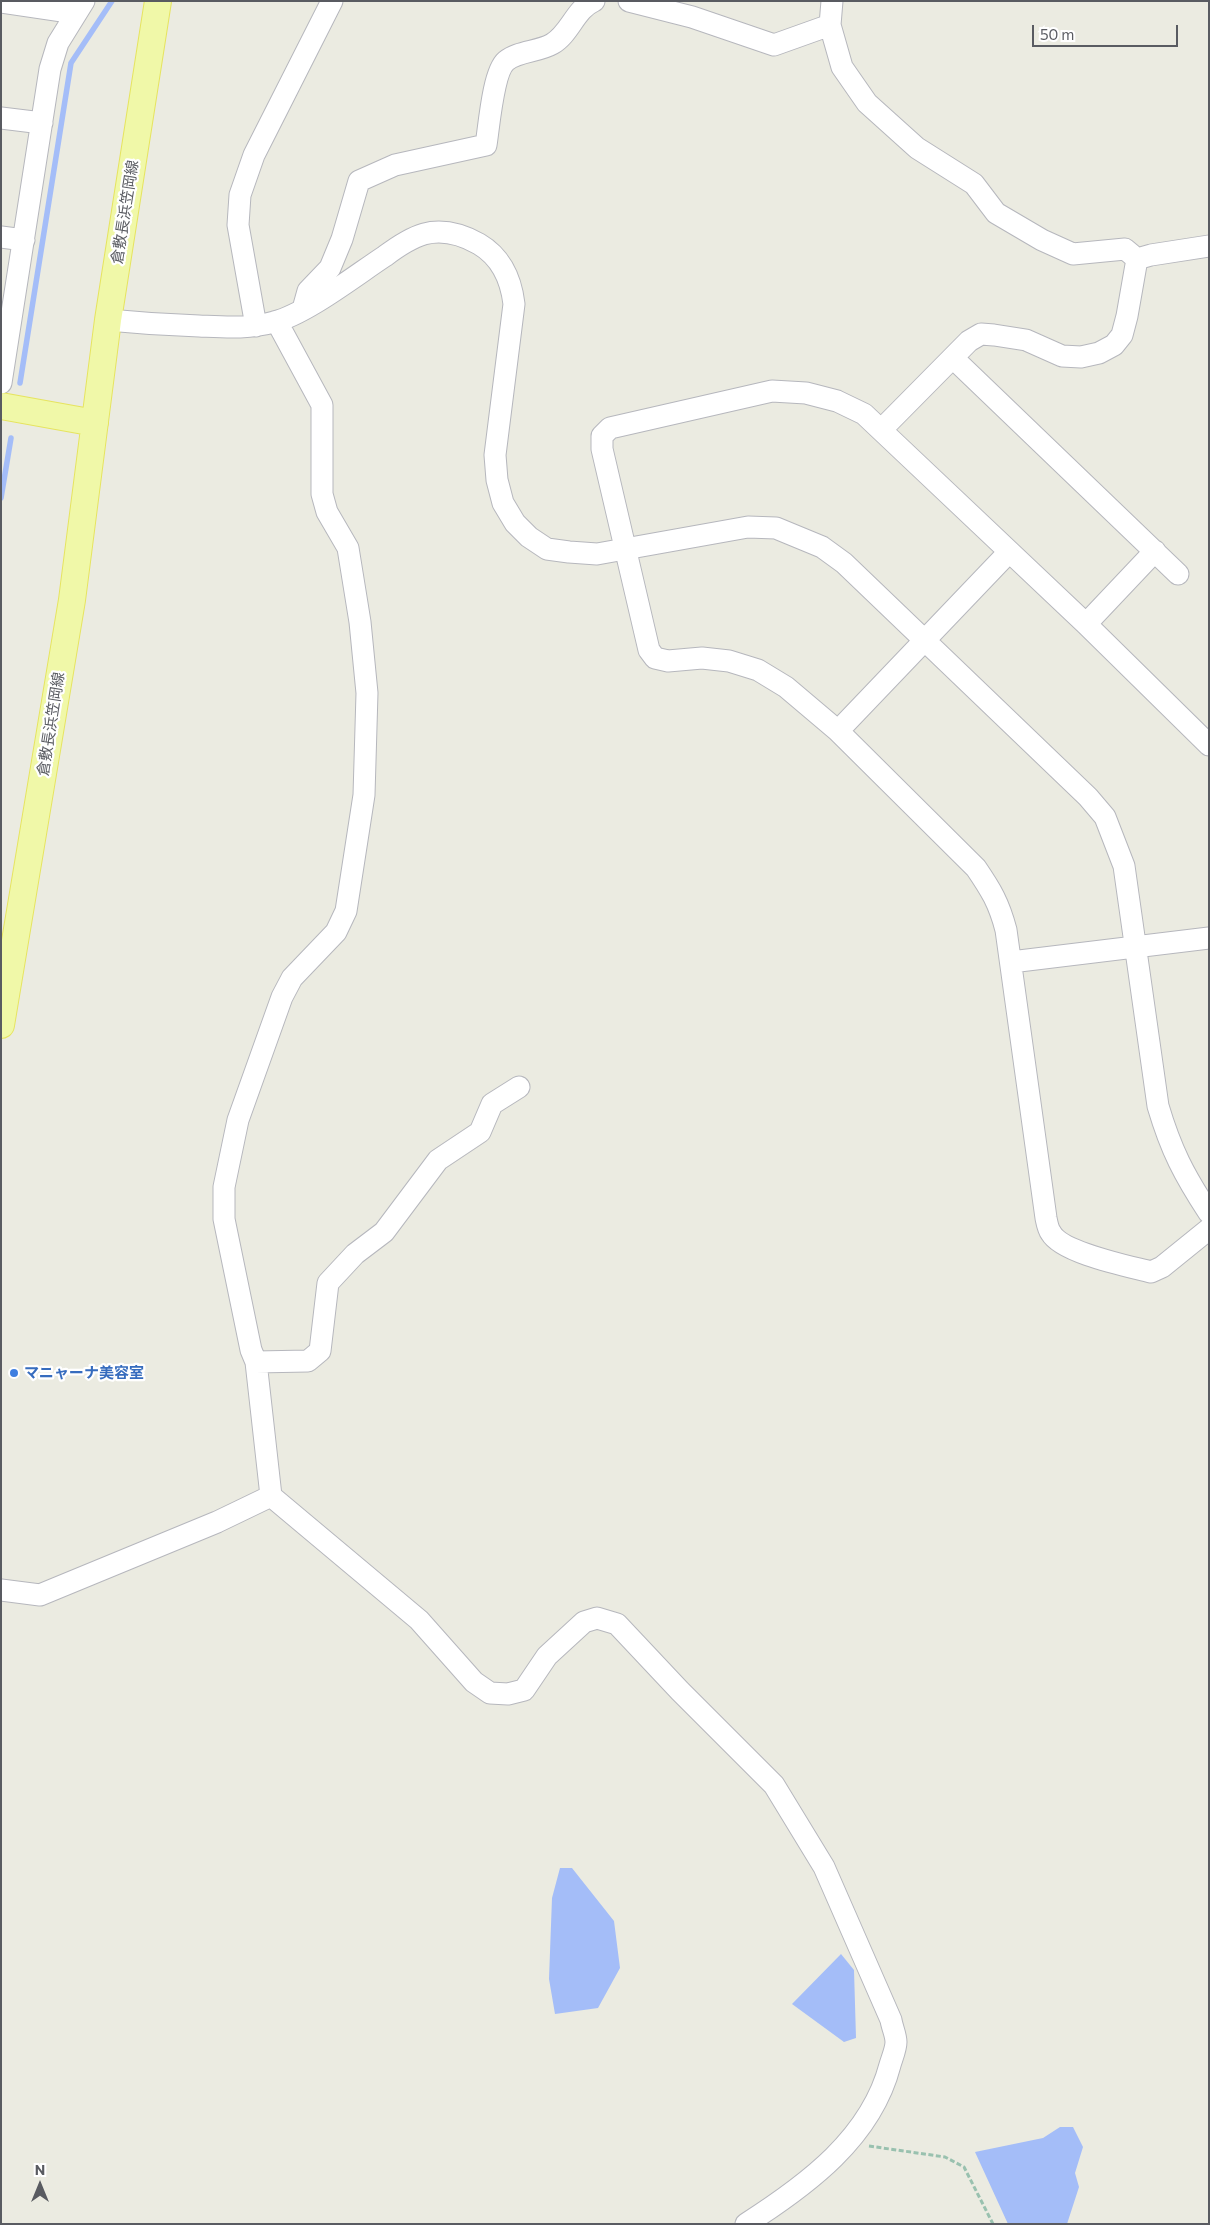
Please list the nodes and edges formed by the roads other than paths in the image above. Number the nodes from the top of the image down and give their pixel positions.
1 (158, 1) edge
2 (332, 1) edge
3 (594, 1) edge
4 (629, 1) edge
5 (832, 1) edge
6 (1, 2) edge
7 (80, 7) edge
8 (830, 25) junction
9 (1, 118) edge
10 (42, 123) junction
11 (1, 237) edge
12 (24, 240) junction
13 (1209, 246) edge
14 (1137, 259) junction
15 (303, 309) junction
16 (108, 320) junction
17 (276, 322) junction
18 (256, 326) junction
19 (953, 358) junction
20 (1, 383) edge
21 (1, 406) edge
22 (95, 423) junction
23 (881, 430) junction
24 (625, 547) junction
25 (1155, 551) junction
26 (1009, 552) junction
27 (1178, 574) dead end
28 (1086, 624) junction
29 (926, 640) junction
30 (838, 732) junction
31 (1209, 745) edge
32 (1209, 938) edge
33 (1135, 947) junction
34 (1011, 962) junction
35 (1, 1025) edge
36 (519, 1088) dead end
37 (1209, 1213) edge
38 (1209, 1230) edge
39 (256, 1362) junction
40 (271, 1496) junction
41 (1, 1590) edge
42 (746, 2224) edge

1 - 16 main road, 倉敷長浜笠岡線
2 - 18 street
3 - 15 street
4 - 8 street
5 - 8 street
6 - 7 street
7 - 10 street
8 - 14 street
9 - 10 street
10 - 12 street
11 - 12 street
12 - 20 street
13 - 14 street
14 - 19 street
15 - 17 street
15 - 24 street
16 - 18 street
16 - 22 main road, 倉敷長浜笠岡線
17 - 18 street
17 - 39 street
19 - 23 street
19 - 25 street
21 - 22 main road
22 - 35 main road, 倉敷長浜笠岡線
23 - 24 street
23 - 26 street
24 - 29 street
24 - 30 street
25 - 27 street
25 - 28 street
26 - 28 street
26 - 29 street
28 - 31 street
29 - 30 street
29 - 33 street
30 - 34 street
32 - 33 street
33 - 34 street
33 - 37 street
34 - 38 street
36 - 39 street
39 - 40 street
40 - 41 street
40 - 42 street

